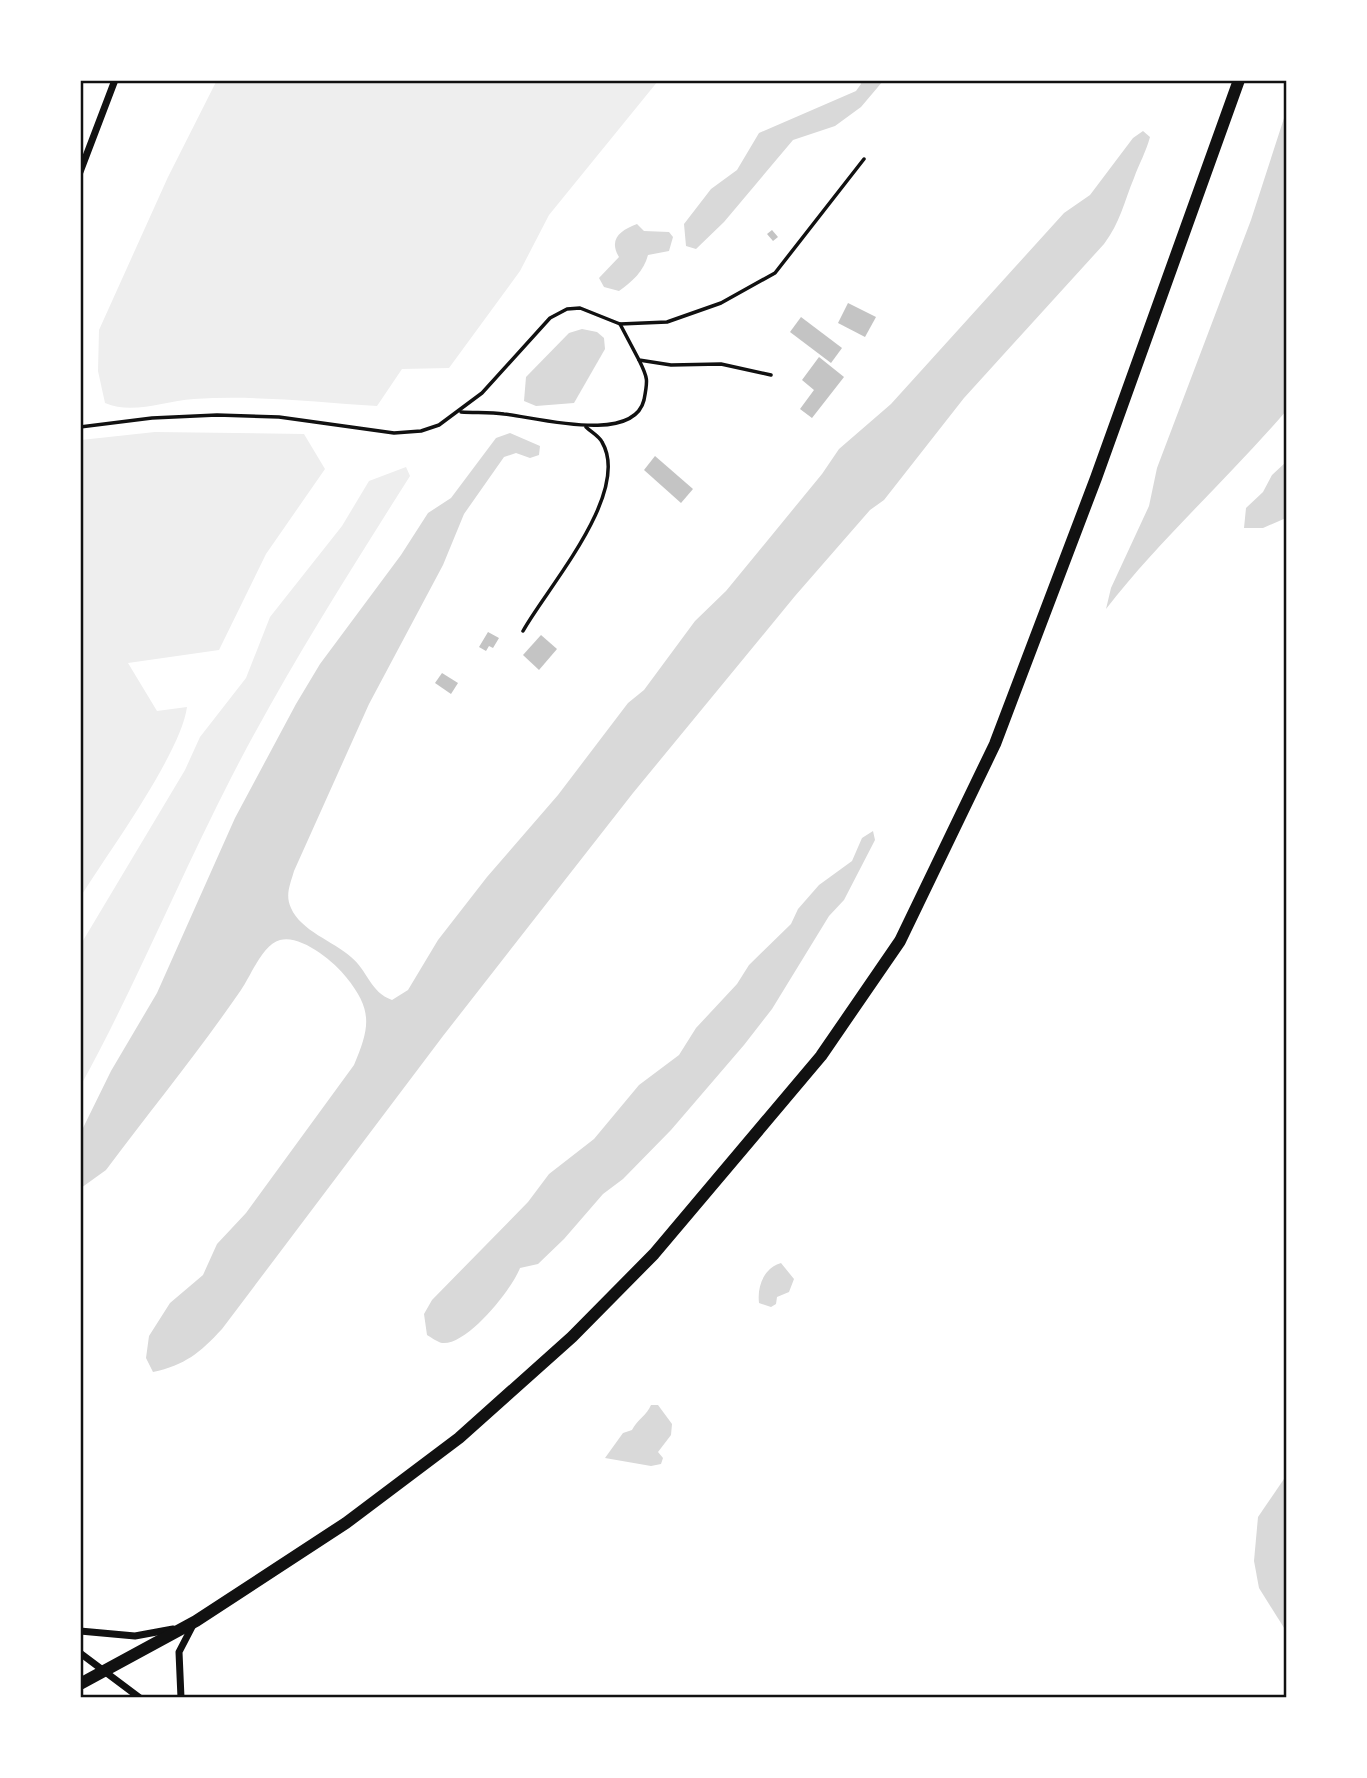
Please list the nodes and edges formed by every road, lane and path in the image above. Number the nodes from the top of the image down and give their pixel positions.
1 (115, 80) edge
2 (1239, 80) edge
3 (864, 159) dead end
4 (80, 172) edge
5 (620, 324) junction
6 (639, 360) junction
7 (771, 375) dead end
8 (459, 412) junction
9 (585, 426) junction
10 (80, 427) edge
11 (523, 631) dead end
12 (196, 1620) junction
13 (80, 1632) edge
14 (80, 1653) edge
15 (105, 1673) junction
16 (80, 1685) edge
17 (141, 1698) edge
18 (181, 1698) edge

1 - 4 street
2 - 12 highway
3 - 5 lane
5 - 6 lane
5 - 8 lane
6 - 7 lane
6 - 9 lane
8 - 9 lane
8 - 10 lane
9 - 11 lane
12 - 13 street
12 - 15 highway
12 - 18 street
14 - 15 street
15 - 16 highway
15 - 17 street

